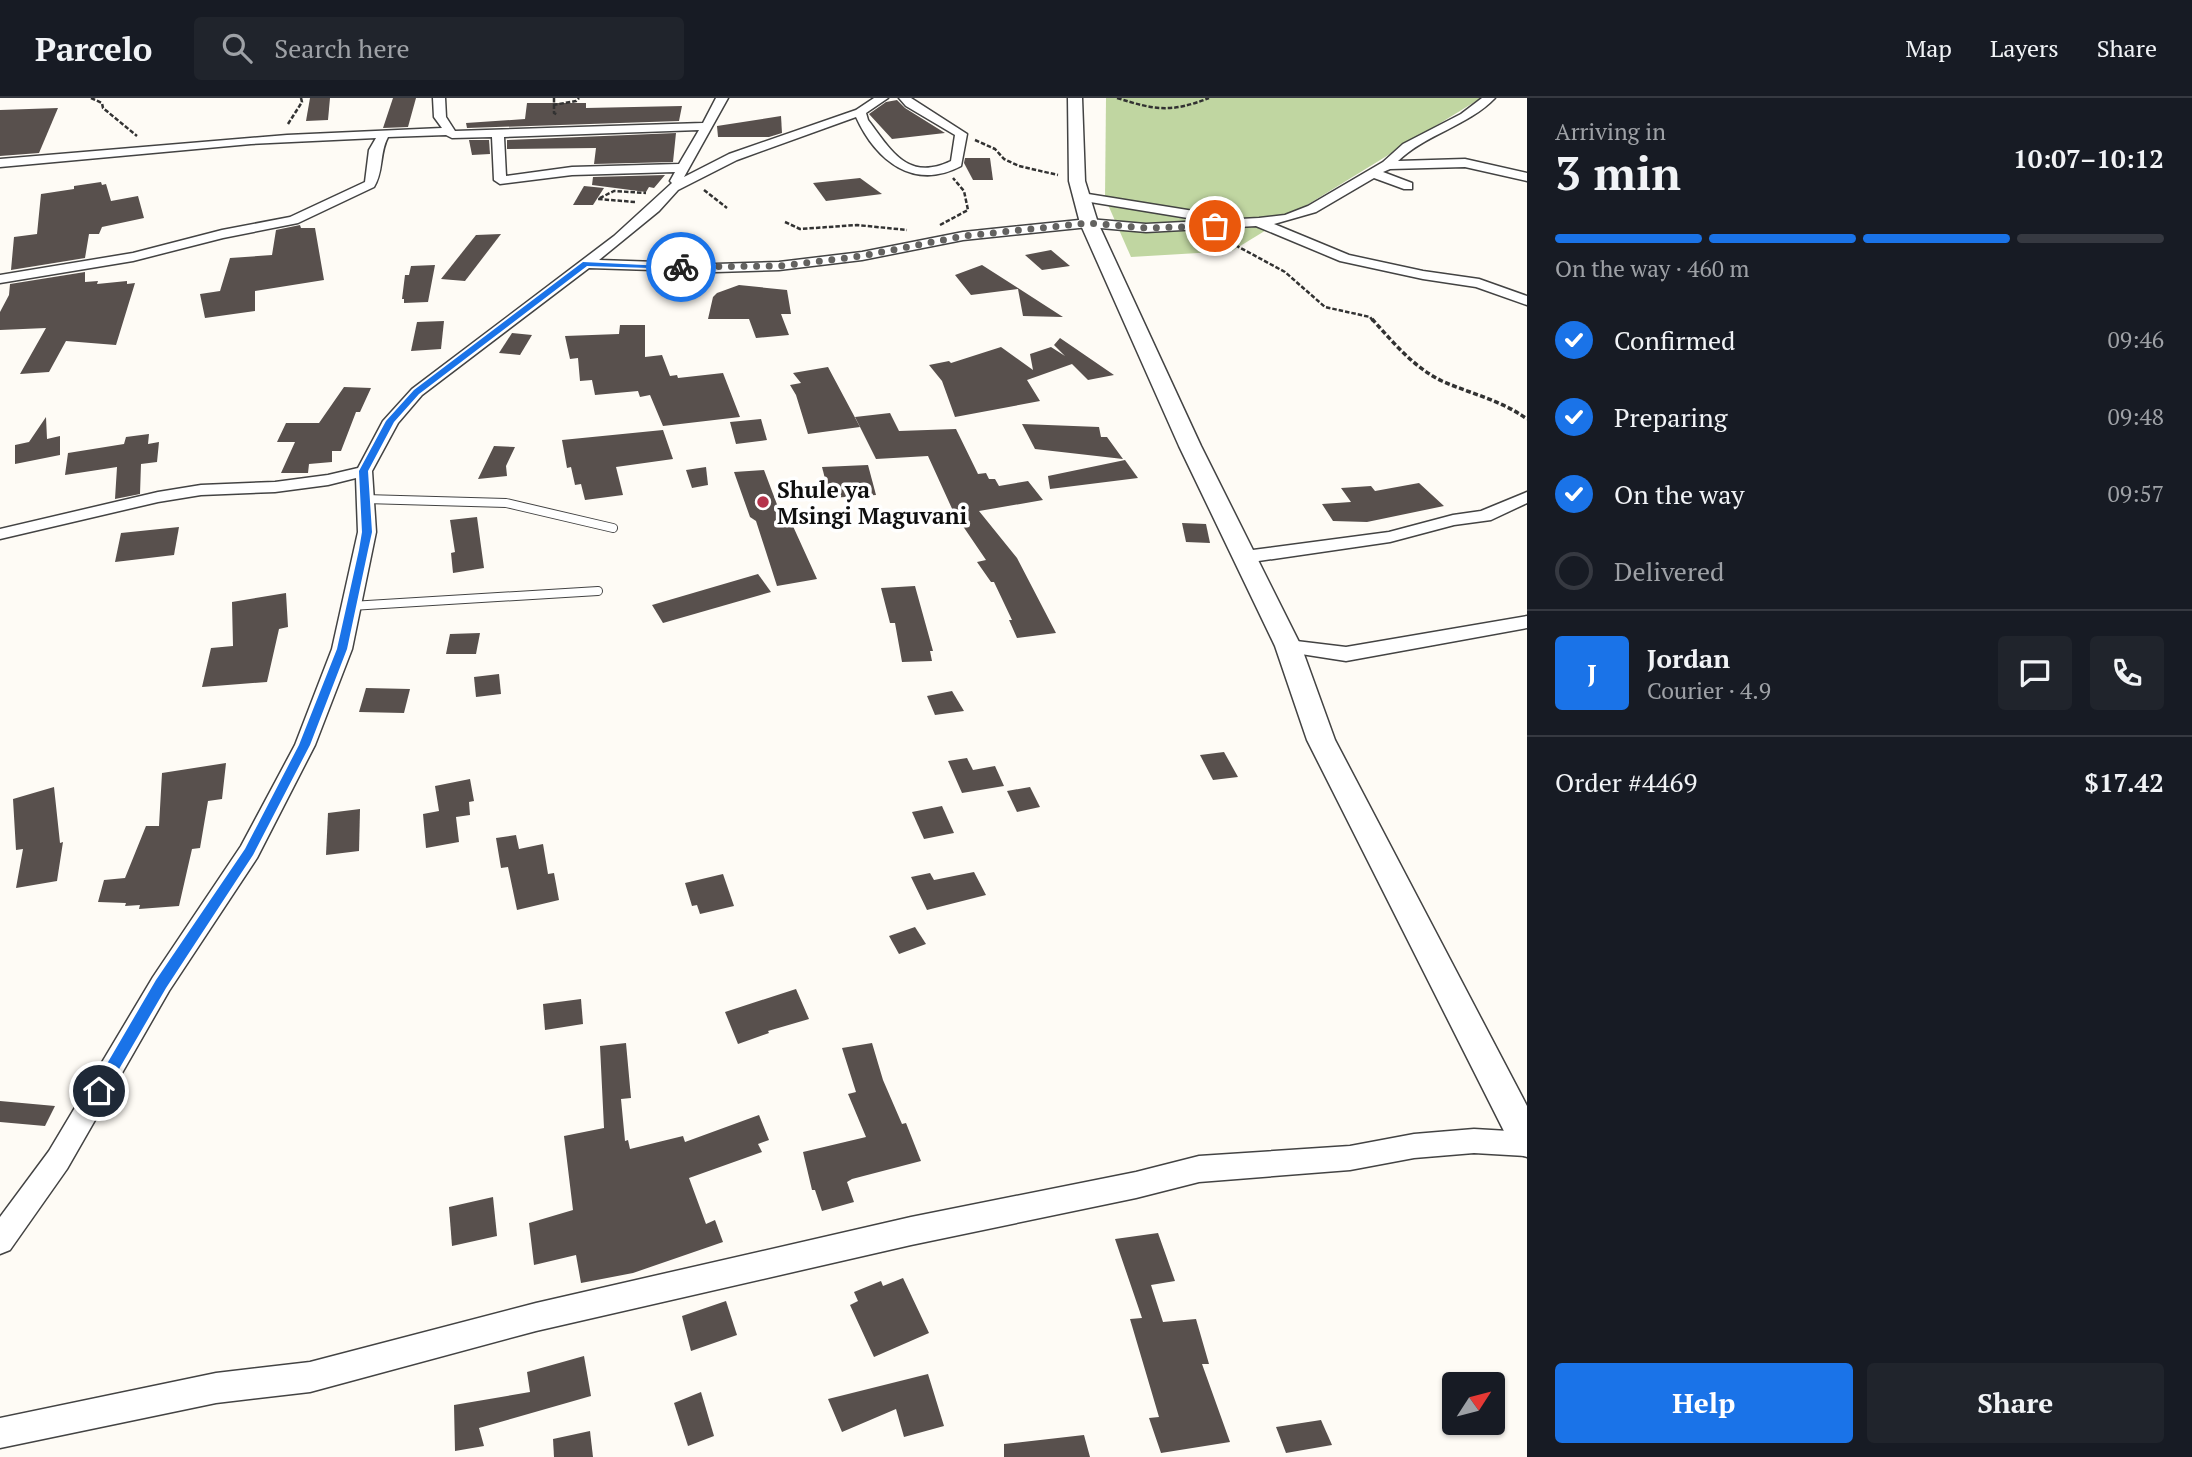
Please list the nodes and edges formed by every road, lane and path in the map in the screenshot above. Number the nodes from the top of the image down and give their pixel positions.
1 (91, 98) edge
2 (301, 98) edge
3 (439, 98) edge
4 (579, 98) edge
5 (722, 98) edge
6 (882, 98) edge
7 (905, 98) edge
8 (1075, 98) edge
9 (1116, 98) edge
10 (1209, 98) edge
11 (1489, 98) edge
12 (554, 105) dead end
13 (860, 112) junction
14 (707, 126) junction
15 (448, 131) junction
16 (498, 134) junction
17 (961, 134) junction
18 (383, 135) junction
19 (290, 137) junction
20 (143, 150) junction
21 (0, 163) edge
22 (1419, 163) junction
23 (1387, 165) junction
24 (950, 167) junction
25 (681, 168) junction
26 (1373, 173) junction
27 (1527, 177) edge
28 (1527, 185) edge
29 (1408, 186) dead end
30 (1079, 189) junction
31 (671, 191) junction
32 (727, 208) dead end
33 (951, 218) dead end
34 (785, 222) dead end
35 (1258, 222) junction
36 (1089, 223) junction
37 (1198, 227) junction
38 (928, 242) junction
39 (585, 264) junction
40 (0, 279) edge
41 (1527, 301) edge
42 (1527, 419) edge
43 (364, 471) junction
44 (1527, 497) edge
45 (365, 499) junction
46 (613, 528) dead end
47 (0, 534) edge
48 (1244, 557) junction
49 (598, 591) dead end
50 (351, 606) junction
51 (1527, 622) edge
52 (1288, 646) junction
53 (1527, 1143) edge
54 (0, 1240) edge
55 (0, 1433) edge

1 - 20 path
2 - 19 path
3 - 15 street
4 - 12 path
5 - 14 street
6 - 13 street
7 - 17 street
8 - 30 street
9 - 10 path
11 - 23 street
13 - 24 street
13 - 31 street
14 - 16 street
14 - 25 street
15 - 16 street
15 - 18 street
16 - 25 street
17 - 24 street
17 - 30 path
18 - 19 street
18 - 40 street
19 - 20 street
20 - 21 street
22 - 23 street
22 - 27 street
22 - 28 street
23 - 26 street
24 - 33 path
25 - 31 street
26 - 29 street
26 - 35 street
30 - 35 street
30 - 36 street
31 - 31 path
31 - 32 path
31 - 39 street
34 - 38 path
35 - 37 street
35 - 41 street
36 - 37 street
36 - 38 street
36 - 48 street
37 - 42 path
38 - 39 street
39 - 43 street
43 - 45 street
43 - 47 street
44 - 48 street
45 - 46 lane
45 - 50 street
48 - 52 street
49 - 50 lane
50 - 54 street
51 - 52 street
52 - 53 street
53 - 55 street

